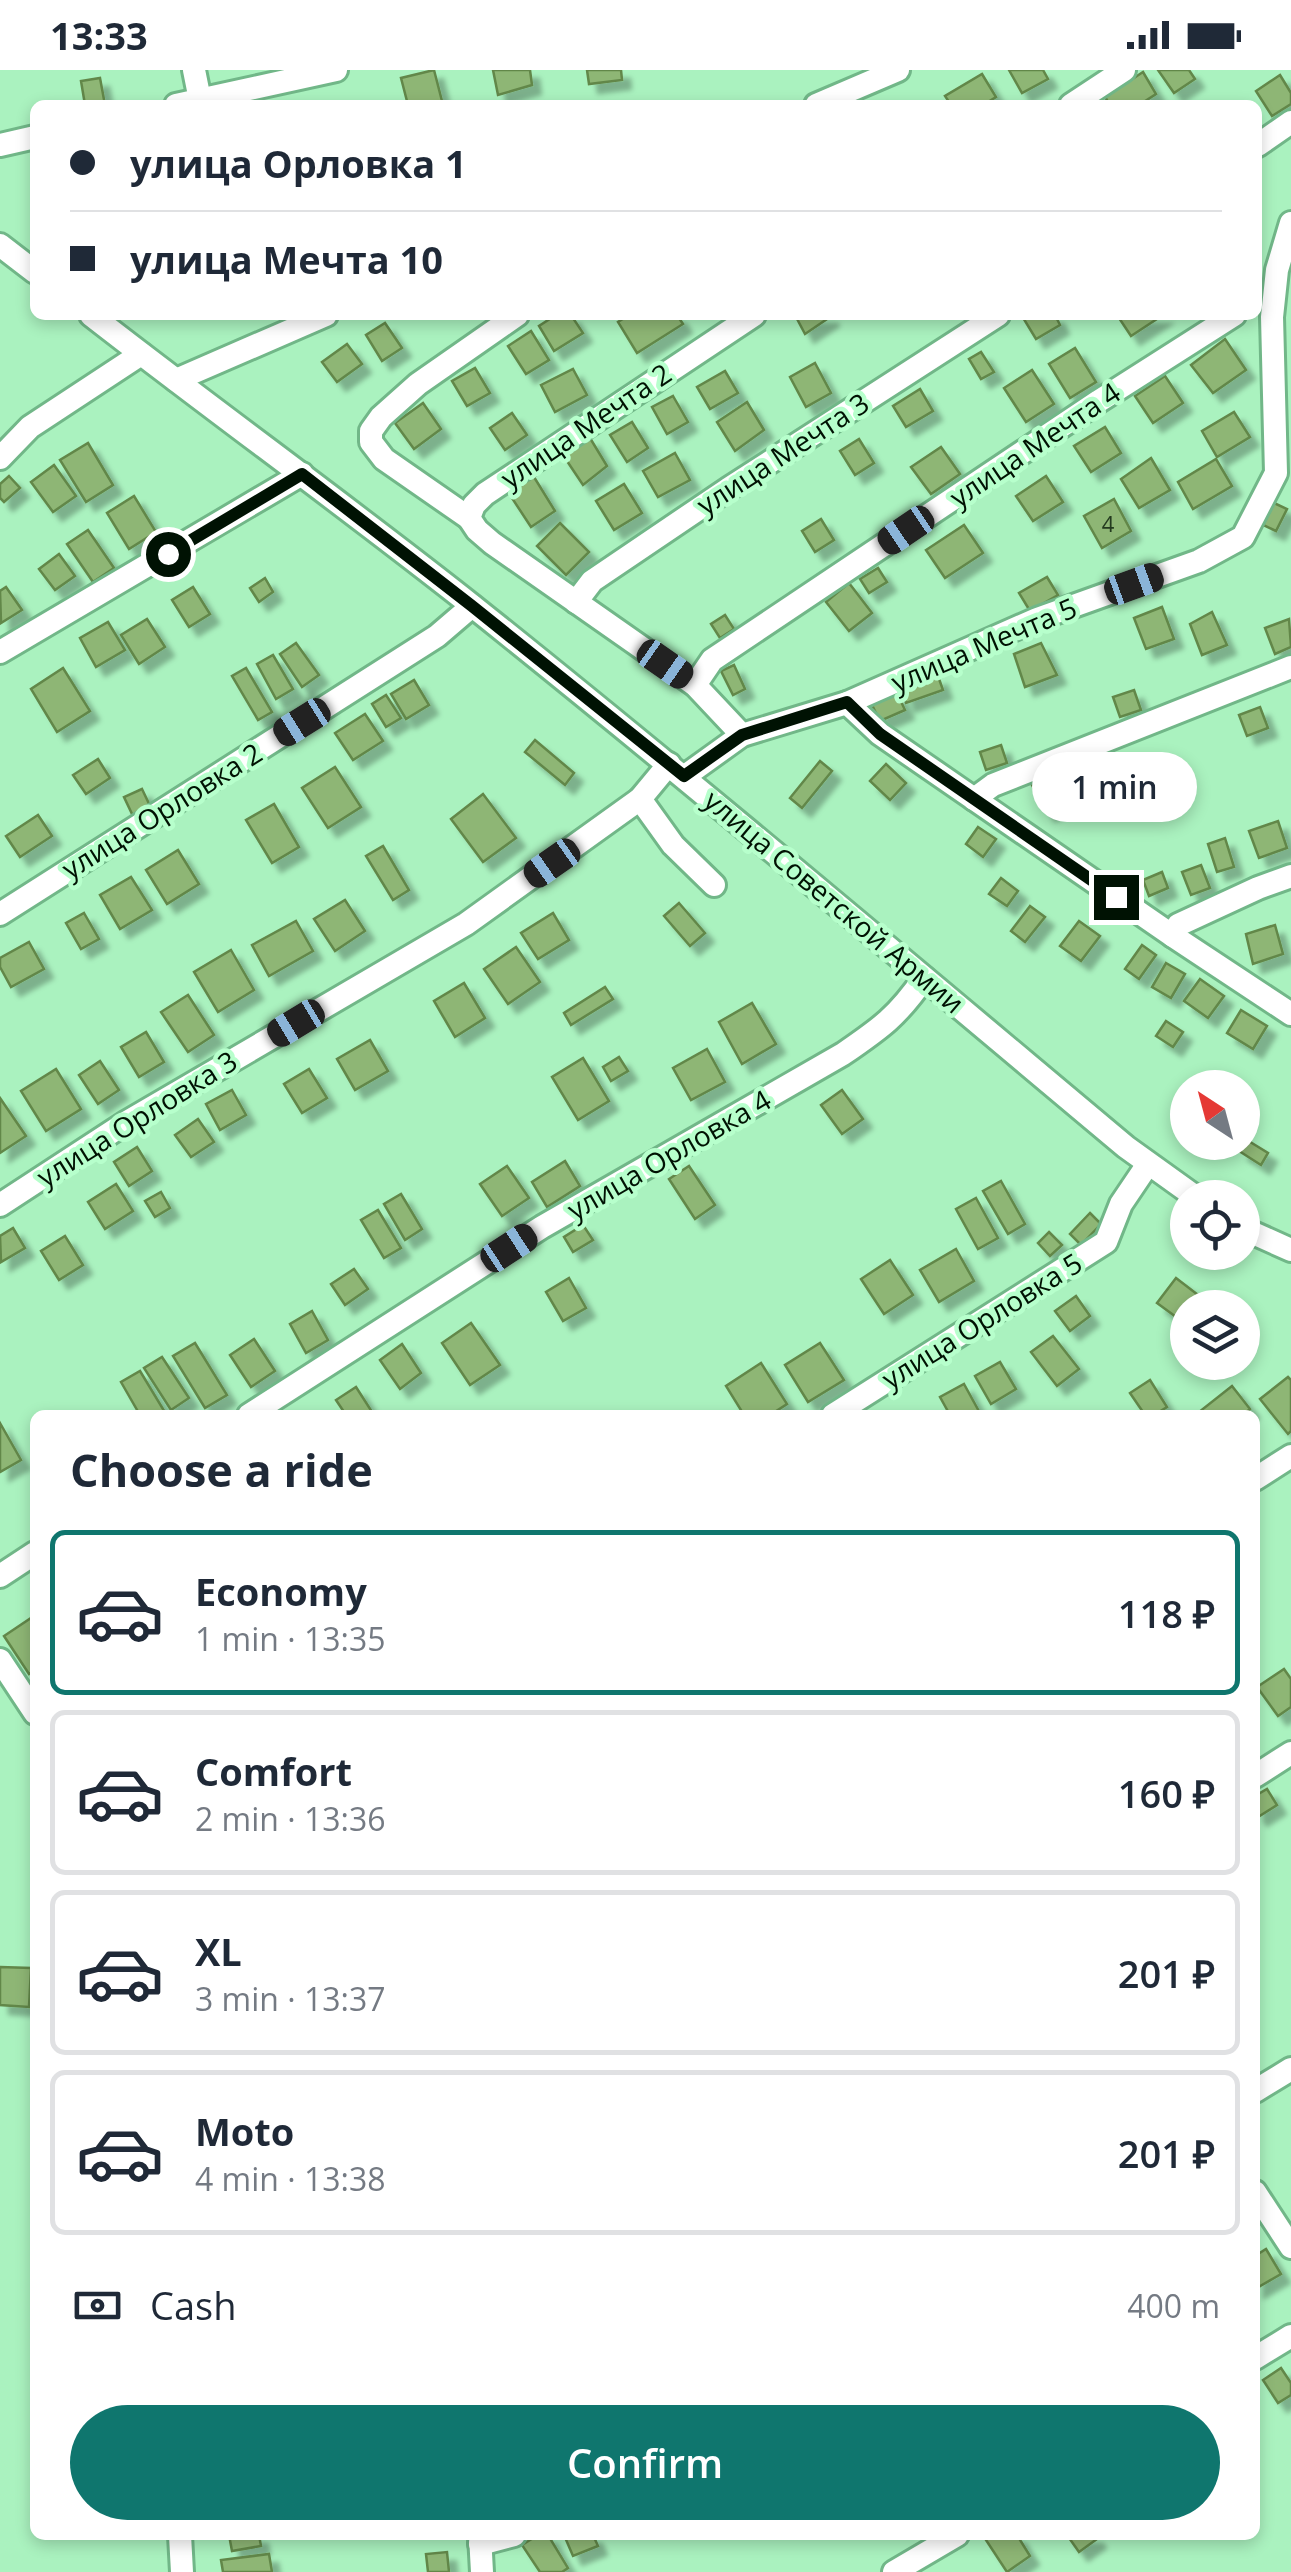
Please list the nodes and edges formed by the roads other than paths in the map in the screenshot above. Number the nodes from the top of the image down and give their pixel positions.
1 (194, 70) edge
2 (336, 70) edge
3 (898, 70) edge
4 (1124, 70) edge
5 (188, 100) edge
6 (197, 100) edge
7 (828, 100) edge
8 (1079, 100) edge
9 (1291, 122) edge
10 (30, 138) edge
11 (1262, 141) edge
12 (0, 144) edge
13 (1291, 222) edge
14 (0, 245) edge
15 (30, 268) edge
16 (1273, 316) edge
17 (97, 320) edge
18 (314, 320) edge
19 (510, 320) edge
20 (746, 320) edge
21 (990, 320) edge
22 (1226, 320) edge
23 (141, 354) junction
24 (176, 380) junction
25 (0, 458) edge
26 (302, 474) junction
27 (1276, 474) junction
28 (1291, 495) edge
29 (469, 518) junction
30 (576, 602) junction
31 (472, 606) junction
32 (0, 652) edge
33 (1291, 667) edge
34 (695, 685) junction
35 (847, 702) junction
36 (742, 735) junction
37 (677, 770) junction
38 (640, 799) junction
39 (974, 799) junction
40 (1291, 876) edge
41 (714, 884) dead end
42 (0, 914) edge
43 (1173, 936) junction
44 (924, 978) junction
45 (1291, 1014) edge
46 (1148, 1164) junction
47 (1171, 1180) edge
48 (0, 1205) edge
49 (1260, 1236) edge
50 (1291, 1250) edge
51 (257, 1410) edge
52 (841, 1410) edge
53 (1291, 1456) edge
54 (1260, 1475) edge
55 (30, 1556) edge
56 (0, 1576) edge
57 (0, 1660) edge
58 (30, 1705) edge
59 (1291, 1753) edge
60 (1260, 1773) edge
61 (1291, 2069) edge
62 (1260, 2088) edge
63 (1260, 2200) edge
64 (1291, 2247) edge
65 (1291, 2336) edge
66 (1260, 2355) edge
67 (180, 2540) edge
68 (480, 2540) edge
69 (948, 2540) edge
70 (182, 2572) edge
71 (482, 2572) edge
72 (894, 2572) edge

1 - 5 street
2 - 6 street
3 - 7 street
4 - 8 street
9 - 11 street
10 - 12 street
13 - 16 street
14 - 15 street
16 - 27 street, улица Мечта 5
17 - 23 street, улица Советской Армии
18 - 24 street
19 - 29 street
20 - 29 street, улица Мечта 2
21 - 30 street, улица Мечта 3
22 - 34 street, улица Мечта 4
23 - 24 street, улица Советской Армии
23 - 25 street
24 - 26 street, улица Советской Армии
26 - 31 street, улица Советской Армии
26 - 32 street
27 - 28 street
27 - 35 street, улица Мечта 5
29 - 30 street
30 - 34 street
31 - 37 street, улица Советской Армии
31 - 42 street, улица Орловка 2
33 - 39 street
34 - 36 street
35 - 36 street, улица Мечта 5
35 - 39 street
36 - 37 street, улица Мечта 5
37 - 38 street, улица Орловка 3
37 - 44 street, улица Советской Армии
38 - 41 street
38 - 48 street, улица Орловка 3
39 - 43 street
40 - 43 street
43 - 45 street
44 - 46 street, улица Советской Армии
44 - 51 street, улица Орловка 4
46 - 47 street, улица Советской Армии
46 - 52 street, улица Орловка 5
49 - 50 street
53 - 54 street
55 - 56 street
57 - 58 street
59 - 60 street
61 - 62 street
63 - 64 street
65 - 66 street
67 - 70 street
68 - 71 street
69 - 72 street

